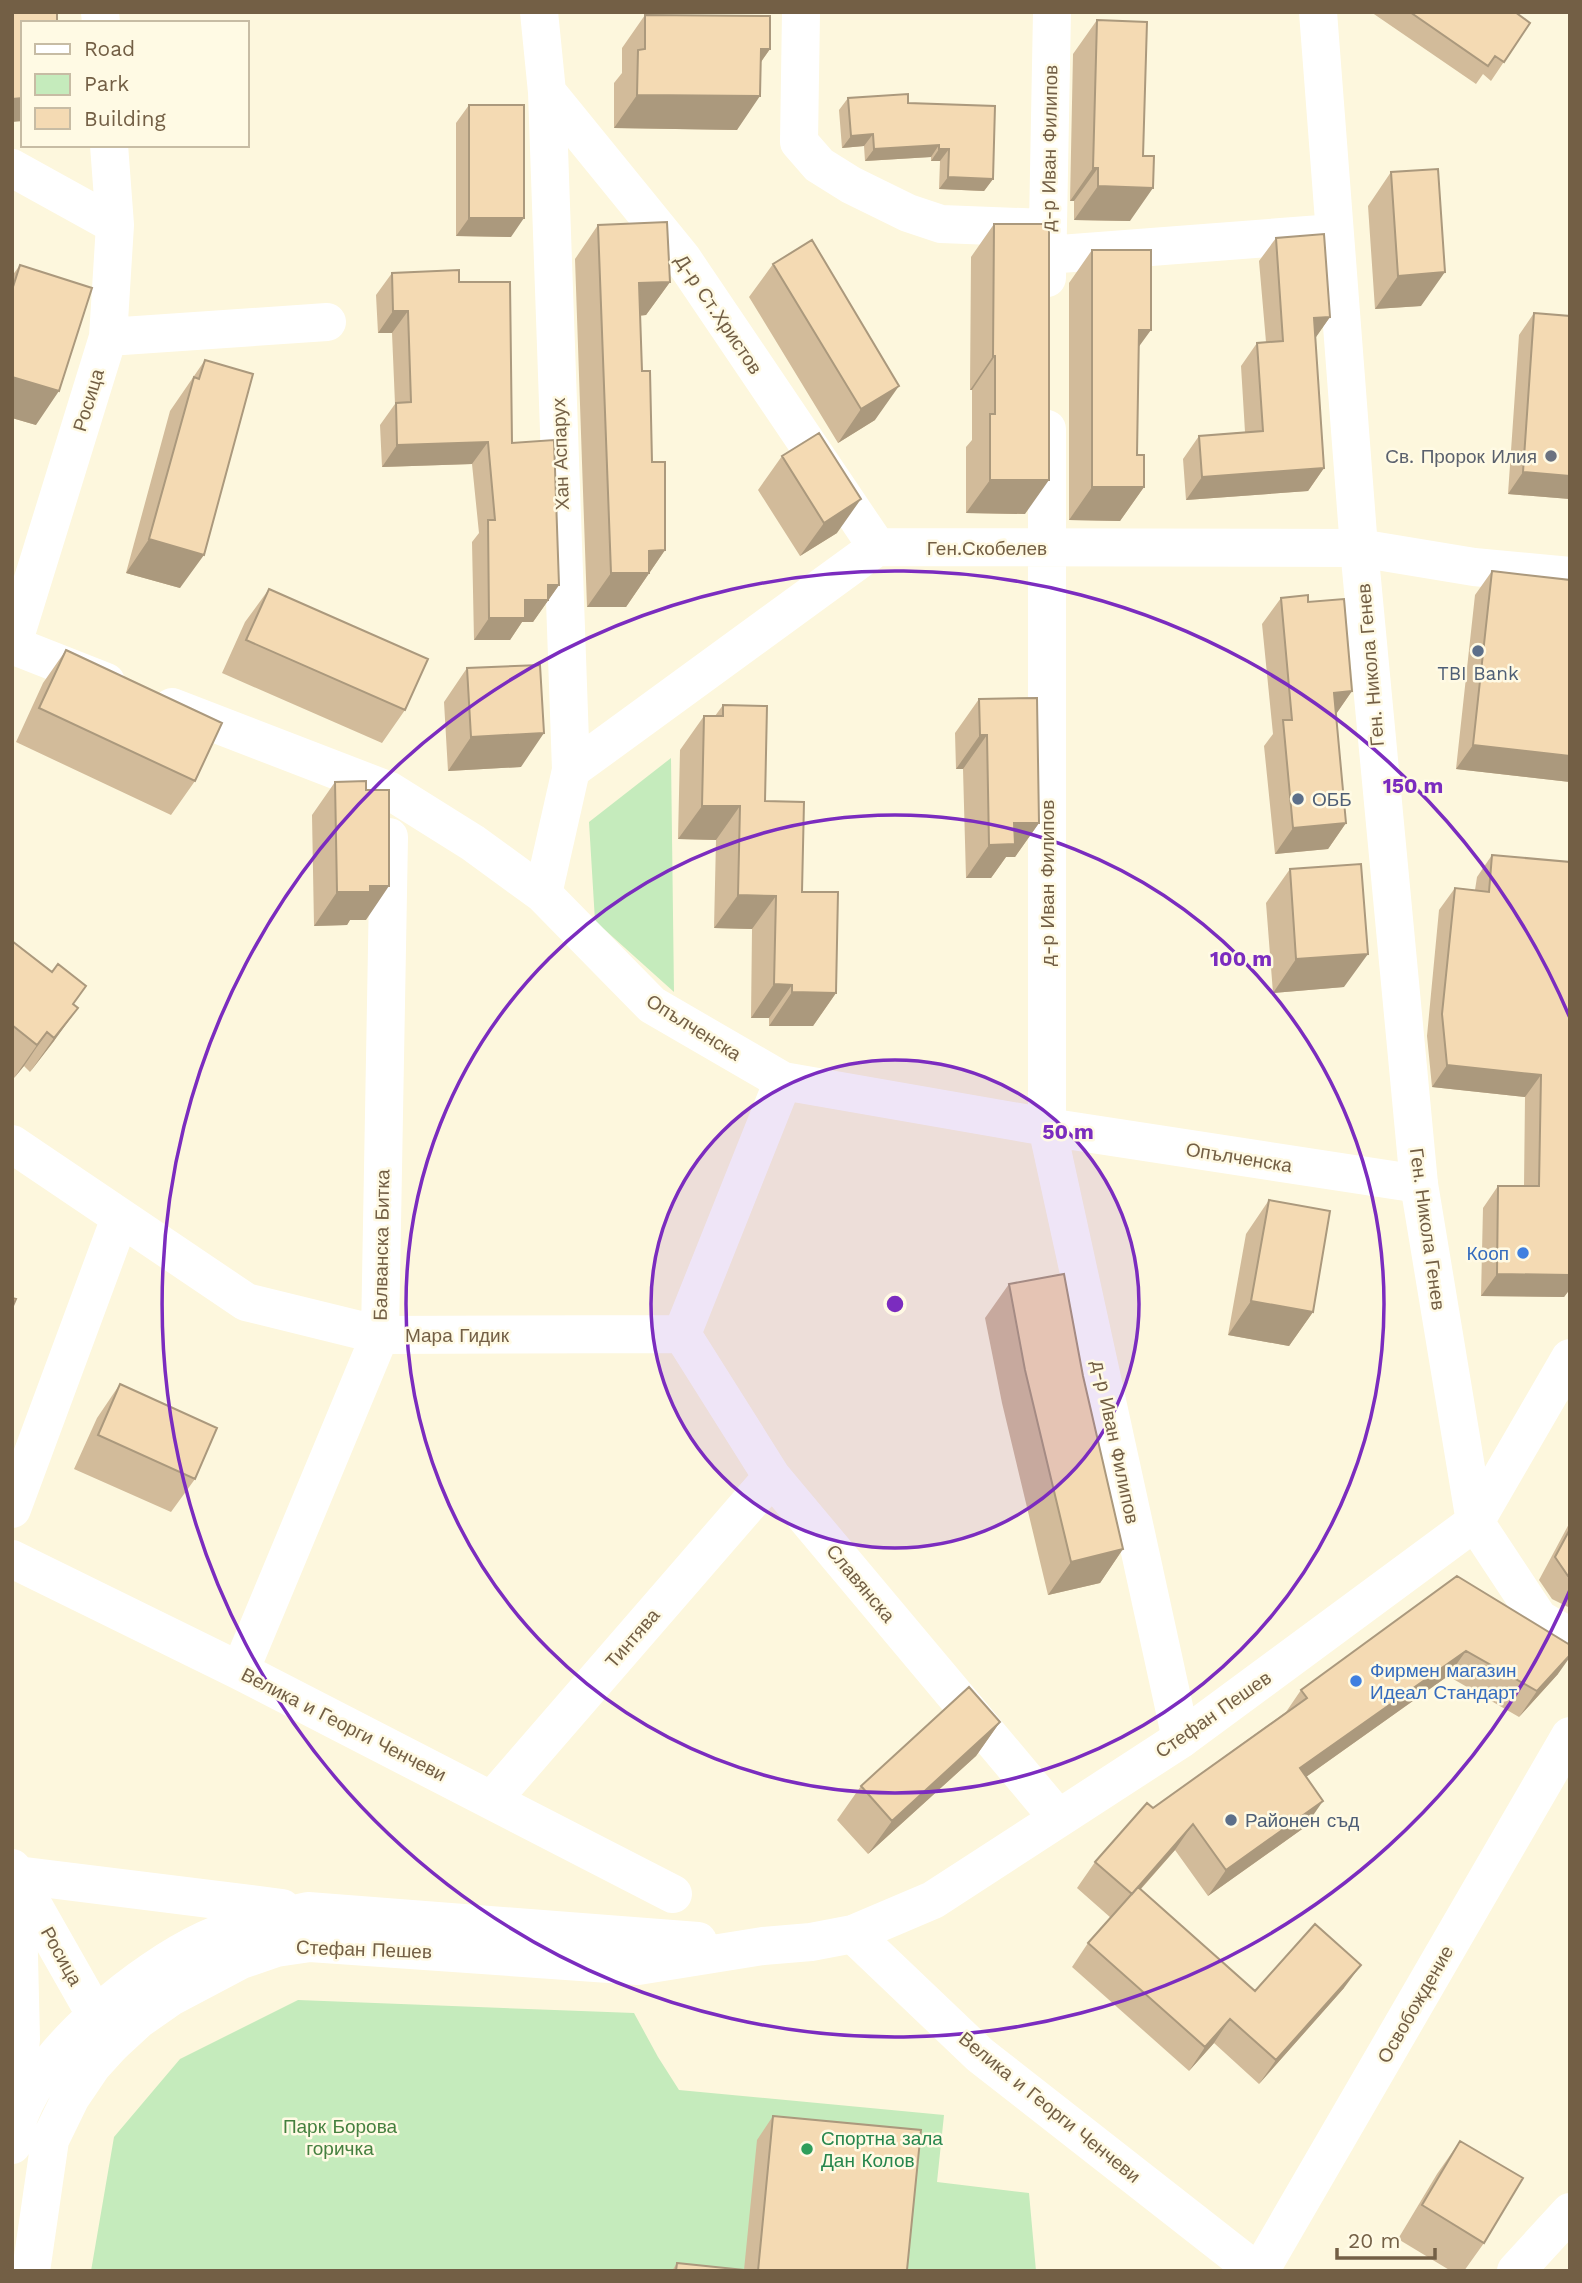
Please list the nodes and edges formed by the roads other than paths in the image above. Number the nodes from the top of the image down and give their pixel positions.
1 (538, 12) edge
2 (802, 12) edge
3 (1052, 12) edge
4 (1318, 12) edge
5 (547, 92) junction
6 (109, 147) edge
7 (12, 167) edge
8 (115, 225) junction
9 (1334, 233) junction
10 (1047, 241) junction
11 (1047, 310) edge
12 (327, 322) dead end
13 (108, 337) junction
14 (1047, 394) edge
15 (877, 547) junction
16 (1047, 548) junction
17 (1359, 548) junction
18 (1570, 576) edge
19 (12, 646) edge
20 (571, 770) junction
21 (390, 791) junction
22 (543, 894) junction
23 (783, 1081) junction
24 (1047, 1128) junction
25 (12, 1144) edge
26 (1419, 1184) junction
27 (120, 1218) junction
28 (682, 1334) junction
29 (380, 1335) junction
30 (1570, 1358) edge
31 (772, 1476) junction
32 (12, 1509) edge
33 (1475, 1522) junction
34 (12, 1559) edge
35 (1570, 1637) edge
36 (240, 1671) junction
37 (1570, 1736) edge
38 (1181, 1739) junction
39 (492, 1800) junction
40 (1058, 1818) junction
41 (15, 1872) edge
42 (673, 1894) dead end
43 (308, 1911) junction
44 (853, 1934) junction
45 (763, 1946) junction
46 (103, 2030) junction
47 (12, 2110) edge
48 (12, 2145) edge
49 (1570, 2212) edge
50 (31, 2271) edge
51 (1258, 2271) edge
52 (1516, 2271) edge

1 - 5 street, Хан Аспарух
2 - 10 street
3 - 10 street, д-р Иван Филипов
4 - 9 street, Ген. Никола Генев
5 - 15 street, Д-р Ст.Христов
5 - 20 street, Хан Аспарух
6 - 8 street, Росица
7 - 8 street
8 - 13 street, Росица
9 - 10 street
9 - 17 street, Ген. Никола Генев
10 - 11 street, д-р Иван Филипов
12 - 13 street
13 - 19 street, Росица
14 - 16 street, д-р Иван Филипов
15 - 16 street, Ген.Скобелев
15 - 20 street
16 - 17 street, Ген.Скобелев
16 - 24 street, д-р Иван Филипов
17 - 18 street, Ген.Скобелев
17 - 26 street, Ген. Никола Генев
19 - 21 street, Опълченска
20 - 22 street, Хан Аспарух
21 - 22 street, Опълченска
21 - 29 street, Балванска Битка
22 - 23 street, Опълченска
23 - 24 street, Опълченска
23 - 28 street
24 - 26 street, Опълченска
24 - 38 street, д-р Иван Филипов
25 - 27 street, Мара Гидик
26 - 33 street, Ген. Никола Генев
27 - 29 street, Мара Гидик
27 - 32 street
28 - 29 street, Мара Гидик
28 - 31 street, Славянска
29 - 36 street, Балванска Битка
30 - 33 street, Стефан Пешев
31 - 39 street, Тинтява
31 - 40 street, Славянска
33 - 35 street
33 - 38 street, Стефан Пешев
34 - 36 street, Велика и Георги Ченчеви
36 - 39 street, Велика и Георги Ченчеви
37 - 51 street, Освобождение
38 - 40 street, Стефан Пешев
39 - 42 street, Велика и Георги Ченчеви
40 - 44 street, Стефан Пешев
41 - 43 street
41 - 46 street, Росица
41 - 47 street
43 - 45 street, Стефан Пешев
43 - 46 street, Стефан Пешев
44 - 45 street, Стефан Пешев
44 - 51 street, Велика и Георги Ченчеви
45 - 46 street, Стефан Пешев
46 - 48 street, Стефан Пешев
46 - 50 street, Стефан Пешев
49 - 52 street

